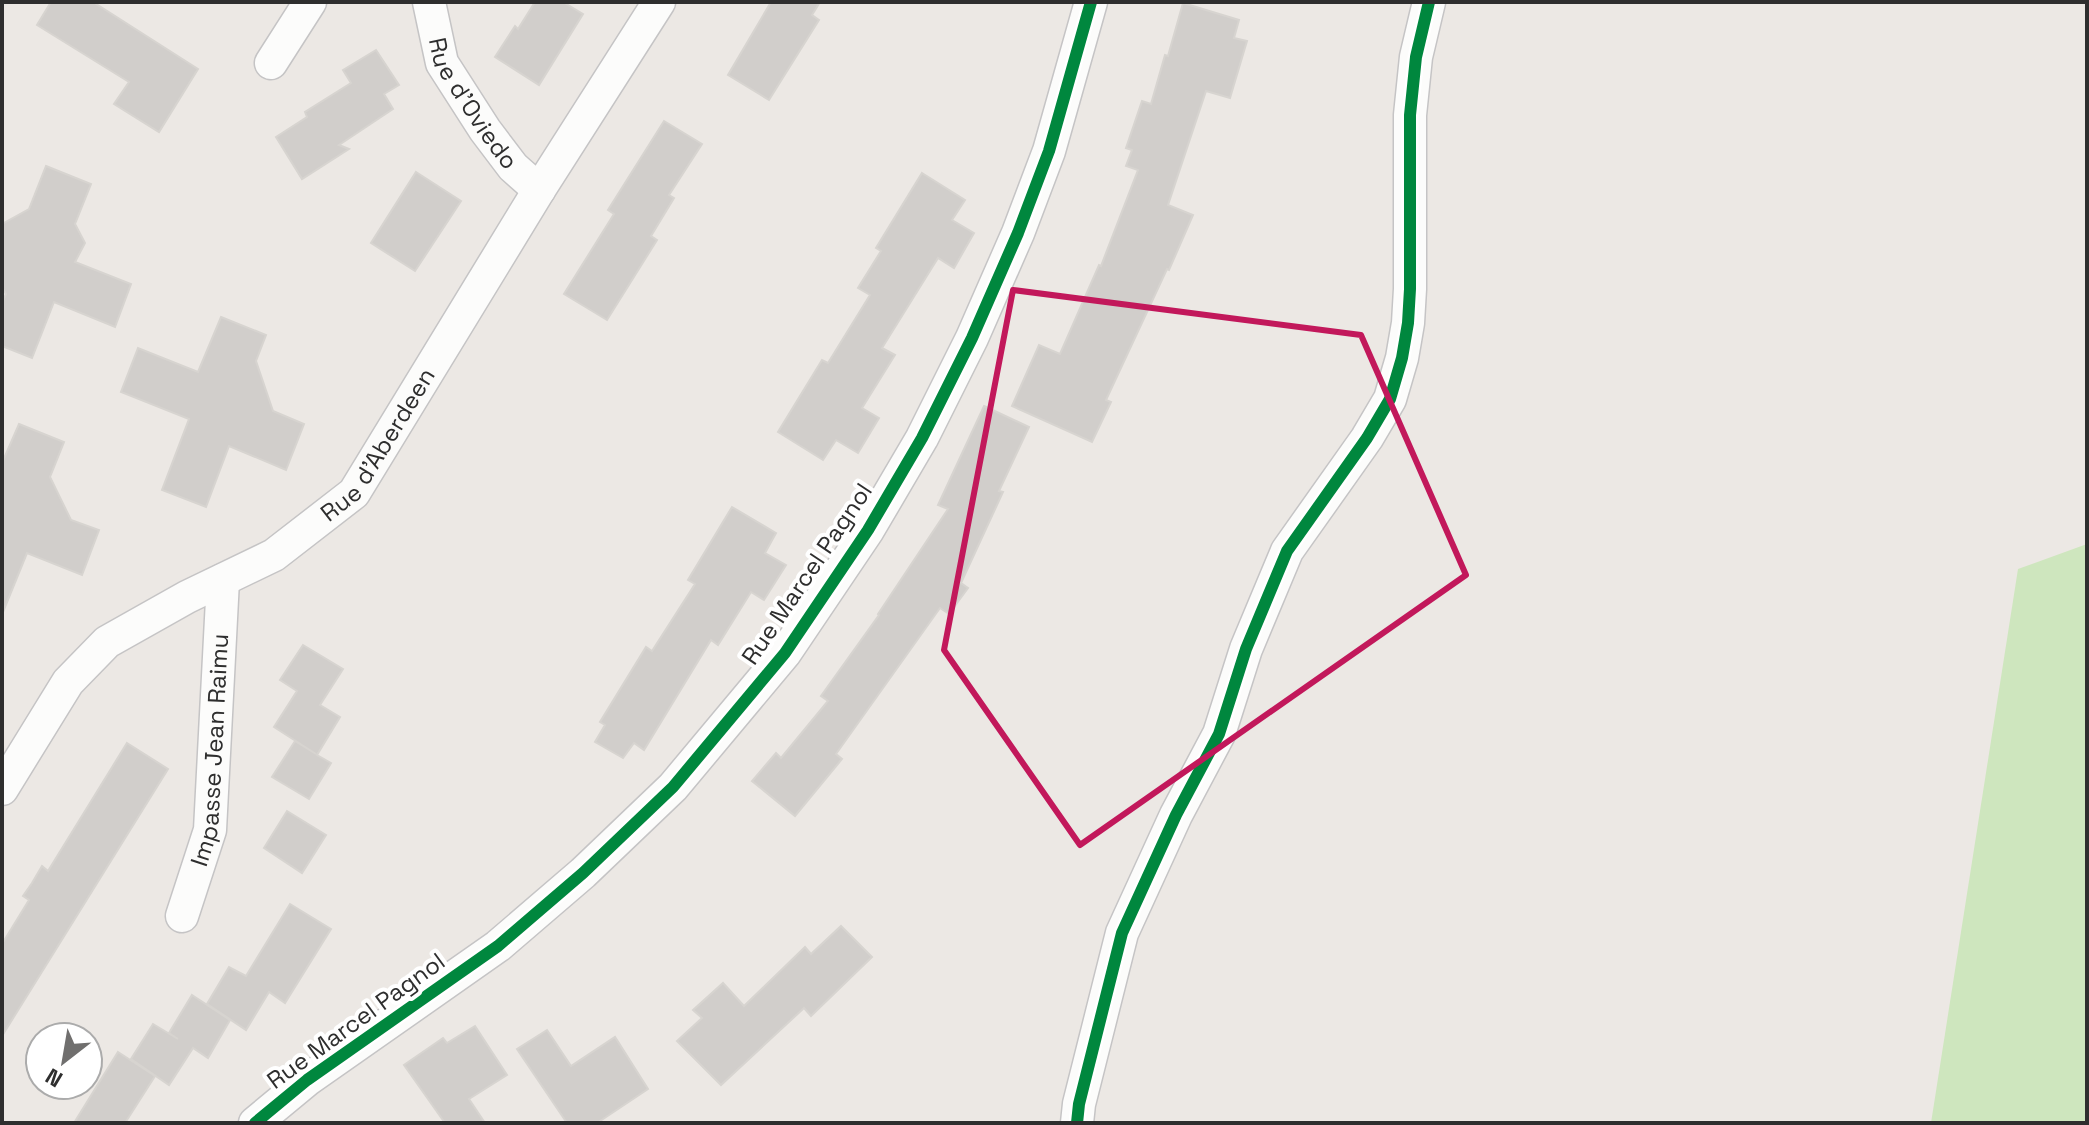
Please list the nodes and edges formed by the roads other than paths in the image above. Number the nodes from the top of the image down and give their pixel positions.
1 (310, 2) edge
2 (429, 2) edge
3 (659, 2) edge
4 (1091, 2) edge
5 (1429, 2) edge
6 (271, 63) dead end
7 (539, 190) junction
8 (223, 580) junction
9 (2, 789) edge
10 (182, 916) dead end
11 (255, 1123) edge
12 (1077, 1123) edge

1 - 6 street
2 - 7 street, Rue d'Oviedo
3 - 7 street, Rue d'Aberdeen
4 - 11 street, Rue Marcel Pagnol
5 - 12 street
7 - 8 street, Rue d'Aberdeen
8 - 9 street, Rue d'Aberdeen
8 - 10 street, Impasse Jean Raimu

